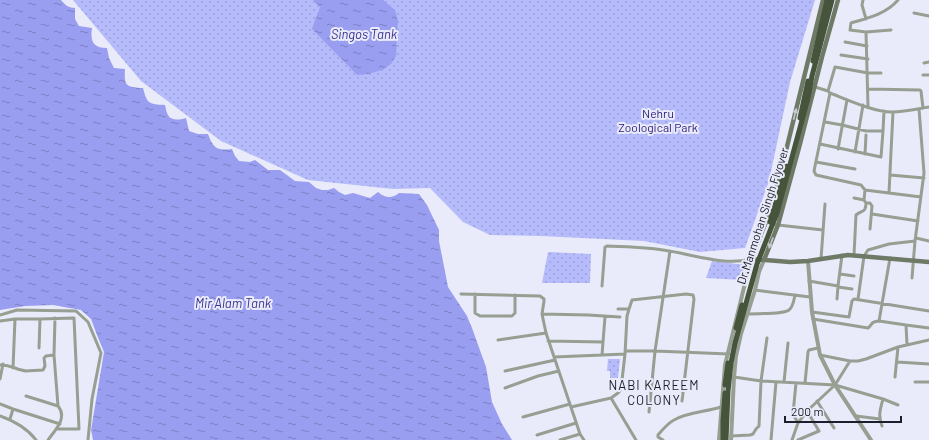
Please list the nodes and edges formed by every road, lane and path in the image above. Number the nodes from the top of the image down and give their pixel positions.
1 (823, 0) edge
2 (827, 0) edge
3 (832, 0) edge
4 (838, 0) edge
5 (863, 0) edge
6 (898, 0) edge
7 (914, 13) dead end
8 (929, 16) edge
9 (866, 19) junction
10 (892, 30) dead end
11 (866, 32) junction
12 (845, 42) dead end
13 (867, 46) junction
14 (841, 55) dead end
15 (809, 56) junction
16 (822, 58) junction
17 (868, 59) junction
18 (924, 62) dead end
19 (929, 62) edge
20 (868, 73) junction
21 (881, 73) dead end
22 (923, 75) dead end
23 (929, 75) edge
24 (815, 87) junction
25 (868, 89) junction
26 (829, 92) junction
27 (847, 100) junction
28 (863, 105) junction
29 (868, 107) junction
30 (929, 107) edge
31 (921, 109) junction
32 (884, 111) junction
33 (893, 112) junction
34 (825, 122) junction
35 (842, 125) junction
36 (860, 130) junction
37 (883, 131) junction
38 (866, 135) dead end
39 (820, 144) junction
40 (838, 148) junction
41 (855, 152) junction
42 (865, 154) junction
43 (816, 162) junction
44 (855, 169) dead end
45 (924, 173) junction
46 (929, 174) edge
47 (890, 175) junction
48 (924, 178) junction
49 (865, 190) junction
50 (888, 193) junction
51 (921, 197) junction
52 (854, 198) dead end
53 (865, 202) junction
54 (826, 204) dead end
55 (872, 214) junction
56 (918, 220) junction
57 (766, 222) junction
58 (778, 225) junction
59 (870, 229) dead end
60 (823, 230) junction
61 (916, 240) junction
62 (929, 241) edge
63 (670, 251) junction
64 (842, 255) junction
65 (854, 255) junction
66 (864, 256) junction
67 (890, 258) junction
68 (751, 259) junction
69 (821, 259) junction
70 (764, 260) junction
71 (914, 260) junction
72 (808, 261) junction
73 (929, 262) edge
74 (840, 274) junction
75 (854, 276) dead end
76 (912, 278) dead end
77 (809, 281) junction
78 (602, 286) dead end
79 (838, 287) junction
80 (852, 289) dead end
81 (754, 290) junction
82 (461, 294) dead end
83 (475, 294) junction
84 (515, 295) junction
85 (795, 295) junction
86 (663, 297) junction
87 (810, 297) junction
88 (858, 299) junction
89 (837, 300) dead end
90 (882, 304) junction
91 (618, 309) dead end
92 (629, 309) junction
93 (929, 311) edge
94 (812, 312) junction
95 (542, 314) junction
96 (747, 314) junction
97 (0, 315) edge
98 (605, 317) junction
99 (620, 317) dead end
100 (55, 318) junction
101 (15, 319) junction
102 (40, 319) junction
103 (813, 319) junction
104 (879, 320) junction
105 (0, 321) edge
106 (906, 325) junction
107 (929, 328) edge
108 (546, 333) junction
109 (767, 338) dead end
110 (498, 340) dead end
111 (929, 340) edge
112 (548, 341) junction
113 (603, 342) junction
114 (788, 343) dead end
115 (907, 345) junction
116 (898, 346) junction
117 (39, 348) dead end
118 (818, 348) junction
119 (655, 351) junction
120 (625, 352) junction
121 (688, 352) junction
122 (727, 353) junction
123 (54, 355) junction
124 (602, 355) junction
125 (820, 355) junction
126 (736, 356) junction
127 (554, 358) junction
128 (850, 361) junction
129 (896, 362) junction
130 (2, 364) edge
131 (929, 364) edge
132 (13, 368) junction
133 (505, 371) dead end
134 (559, 371) junction
135 (734, 377) junction
136 (895, 377) dead end
137 (0, 379) edge
138 (761, 381) junction
139 (776, 382) junction
140 (784, 382) junction
141 (916, 382) dead end
142 (929, 382) edge
143 (796, 383) junction
144 (805, 383) junction
145 (835, 385) junction
146 (505, 388) dead end
147 (26, 396) dead end
148 (611, 398) junction
149 (0, 399) edge
150 (883, 399) junction
151 (682, 401) dead end
152 (817, 401) junction
153 (0, 405) edge
154 (898, 405) dead end
155 (58, 406) junction
156 (570, 406) junction
157 (721, 407) junction
158 (13, 409) junction
159 (807, 411) junction
160 (650, 412) dead end
161 (0, 416) edge
162 (856, 416) junction
163 (523, 417) dead end
164 (880, 419) junction
165 (10, 420) junction
166 (576, 423) junction
167 (798, 423) junction
168 (60, 424) junction
169 (882, 426) dead end
170 (834, 428) dead end
171 (56, 429) junction
172 (537, 434) dead end
173 (580, 434) junction
174 (731, 438) edge
175 (36, 440) edge
176 (48, 440) edge
177 (88, 440) edge
178 (560, 440) edge
179 (584, 440) edge
180 (636, 440) edge
181 (663, 440) edge
182 (718, 440) edge
183 (723, 440) edge
184 (726, 440) edge
185 (771, 440) edge
186 (792, 440) edge
187 (798, 440) edge
188 (871, 440) edge

1 - 15 main road
2 - 183 highway, Dr.Manmohan Singh Flyover, bridge
3 - 184 highway, Dr.Manmohan Singh Flyover, bridge
4 - 16 main road
5 - 9 street
6 - 9 street
7 - 8 street
9 - 11 street
10 - 11 street
11 - 13 street
12 - 13 street
13 - 17 street
14 - 17 street
15 - 16 main road
57 -> 15 main road
16 - 24 main road
17 - 20 street
18 - 19 street
20 - 21 street
20 - 25 street
20 - 26 street
22 - 23 street
24 - 26 street
24 - 58 main road
25 - 29 street
25 - 31 street
26 - 27 street
26 - 34 street
27 - 28 street
27 - 35 street
28 - 29 street
28 - 36 street
29 - 32 street
30 - 31 street
31 - 33 street
31 - 45 street
32 - 33 street
32 - 37 street
33 - 47 street
34 - 35 street
34 - 39 street
35 - 36 street
35 - 40 street
36 - 37 street
36 - 41 street
37 - 42 street
38 - 42 street
39 - 40 street
39 - 43 street
40 - 41 street
41 - 42 street
43 - 44 street
43 - 49 street
45 - 46 street
45 - 48 street
47 - 48 street
47 - 50 street
48 - 51 street
49 - 50 street
49 - 53 street
50 - 51 street
51 - 56 street
52 - 53 street
53 - 55 street
53 - 65 street
54 - 60 street
55 - 56 street
55 - 59 street
56 - 61 street
57 - 58 street
57 - 68 main road
58 - 60 street
58 -> 70 main road
60 - 69 street
61 - 62 street
61 - 66 street
61 - 71 street
63 - 68 street
63 - 78 street
63 - 86 street
64 - 65 main road
64 - 69 main road
64 - 74 street
65 - 66 main road
66 - 67 main road
66 - 88 street
67 - 71 main road
67 - 90 street
68 - 70 main road
68 - 122 street
69 - 72 main road
70 - 72 main road
70 - 81 street
71 - 73 main road
71 - 76 street
72 - 77 street
74 - 75 street
74 - 79 street
77 - 79 street
77 - 87 street
79 - 80 street
79 - 89 street
81 - 85 street
81 - 96 street
82 - 83 street
83 - 84 street
83 - 84 street
84 - 95 street
85 - 87 street
85 - 96 street
86 - 92 street
86 - 119 street
86 - 121 street
87 - 94 street
88 - 90 street
88 - 94 street
90 - 93 street
90 - 104 street
91 - 92 street
92 - 120 street
94 - 103 street
95 - 98 street
95 - 108 street
96 - 126 street
97 - 177 street
98 - 99 street
98 - 113 street
100 - 102 street
100 - 123 street
100 - 171 street
101 - 102 street
101 - 105 street
101 - 132 street
102 - 117 street
103 - 104 street
103 - 118 street
104 - 106 street
106 - 107 street
106 - 115 street
108 - 110 street
108 - 112 street
109 - 138 street
111 - 115 street
112 - 113 street
112 - 127 street
113 - 124 street
114 - 140 street
115 - 116 street
116 - 128 street
116 - 129 street
118 - 125 street
118 - 144 street
119 - 120 street
119 - 121 street
119 - 160 street
120 - 124 street
120 - 148 street
121 - 122 street
121 - 151 street
122 - 126 street
122 - 157 street
123 - 132 street
123 - 155 street
124 - 127 street
125 - 128 street
125 - 145 street
126 - 135 street
127 - 133 street
127 - 134 street
128 - 145 street
129 - 131 street
129 - 136 street
130 - 132 street
130 - 137 street
134 - 146 street
134 - 156 street
135 - 138 street
135 - 174 street
138 - 139 street
138 - 174 street
139 - 140 street
139 - 185 street
140 - 143 street
141 - 142 street
143 - 144 street
143 - 167 street
144 - 145 street
145 - 150 street
145 - 152 street
145 - 162 street
147 - 155 street
148 - 156 street
148 - 180 street
149 - 153 street
150 - 154 street
150 - 164 street
152 - 159 street
152 - 170 street
153 - 158 street
155 - 168 street
156 - 163 street
156 - 166 street
157 - 181 street
157 - 182 street
158 - 165 street
158 - 168 street
159 - 167 street
159 - 187 street
161 - 165 street
162 - 164 street
162 - 188 street
164 - 169 street
165 - 175 street
166 - 172 street
166 - 173 street
167 - 186 street
168 - 171 street
171 - 176 street
173 - 178 street
173 - 179 street

